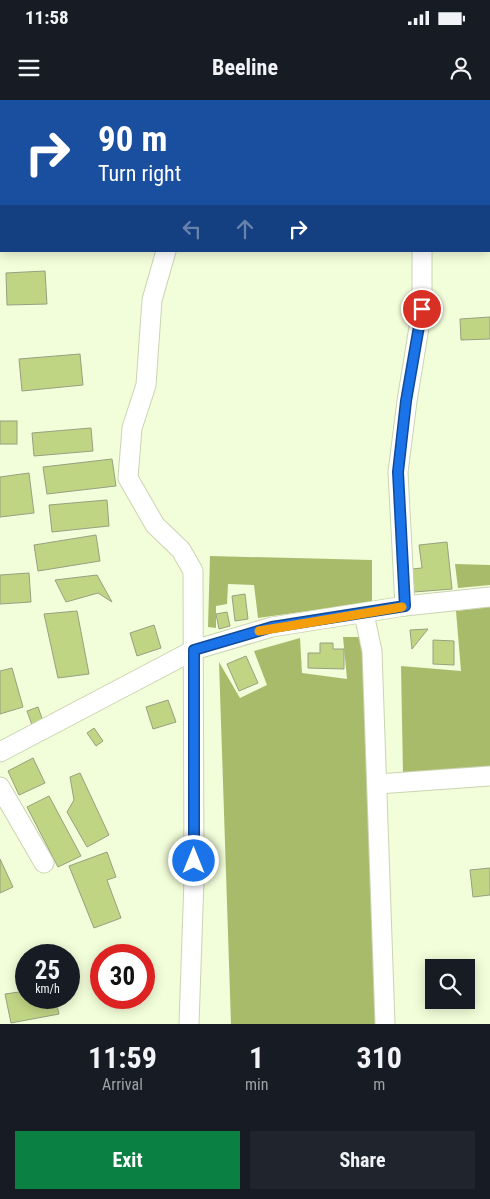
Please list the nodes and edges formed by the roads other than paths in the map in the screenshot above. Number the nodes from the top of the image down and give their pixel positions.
1 (166, 252) edge
2 (422, 252) edge
3 (490, 597) edge
4 (405, 606) junction
5 (364, 614) junction
6 (194, 650) junction
7 (0, 752) edge
8 (490, 776) edge
9 (378, 784) junction
10 (0, 787) edge
11 (44, 863) dead end
12 (189, 1024) edge
13 (385, 1024) edge

1 - 6 street
2 - 4 street
3 - 4 street
4 - 5 street
5 - 6 street
5 - 9 street
6 - 7 street
6 - 12 street
8 - 9 street
9 - 13 street
10 - 11 street

